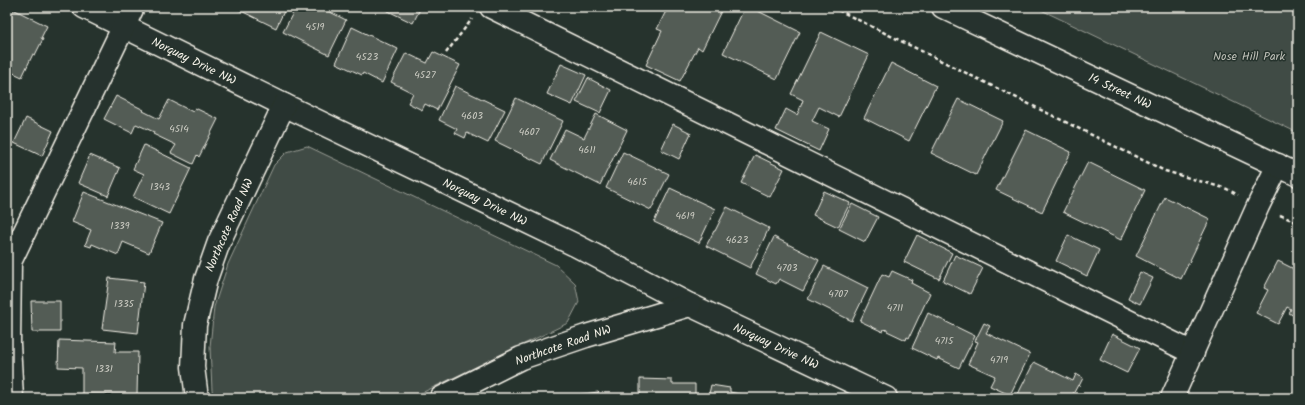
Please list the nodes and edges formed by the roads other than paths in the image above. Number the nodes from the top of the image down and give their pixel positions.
1 (84, 7) edge
2 (491, 7) edge
3 (943, 7) edge
4 (128, 16) edge
5 (284, 106) junction
6 (1278, 165) junction
7 (1298, 175) edge
8 (690, 305) junction
9 (1193, 353) junction
10 (12, 398) edge
11 (197, 398) edge
12 (441, 398) edge
13 (886, 398) edge
14 (1172, 398) edge

1 - 4 street, Norquay Drive NW
2 - 9 street
3 - 6 street, 14 Street NW
4 - 5 street, Norquay Drive NW
4 - 10 street
5 - 8 street, Norquay Drive NW
5 - 11 street, Northcote Road NW
6 - 7 street, 14 Street NW
6 - 9 street
8 - 12 street, Northcote Road NW
8 - 13 street, Norquay Drive NW
9 - 14 street

